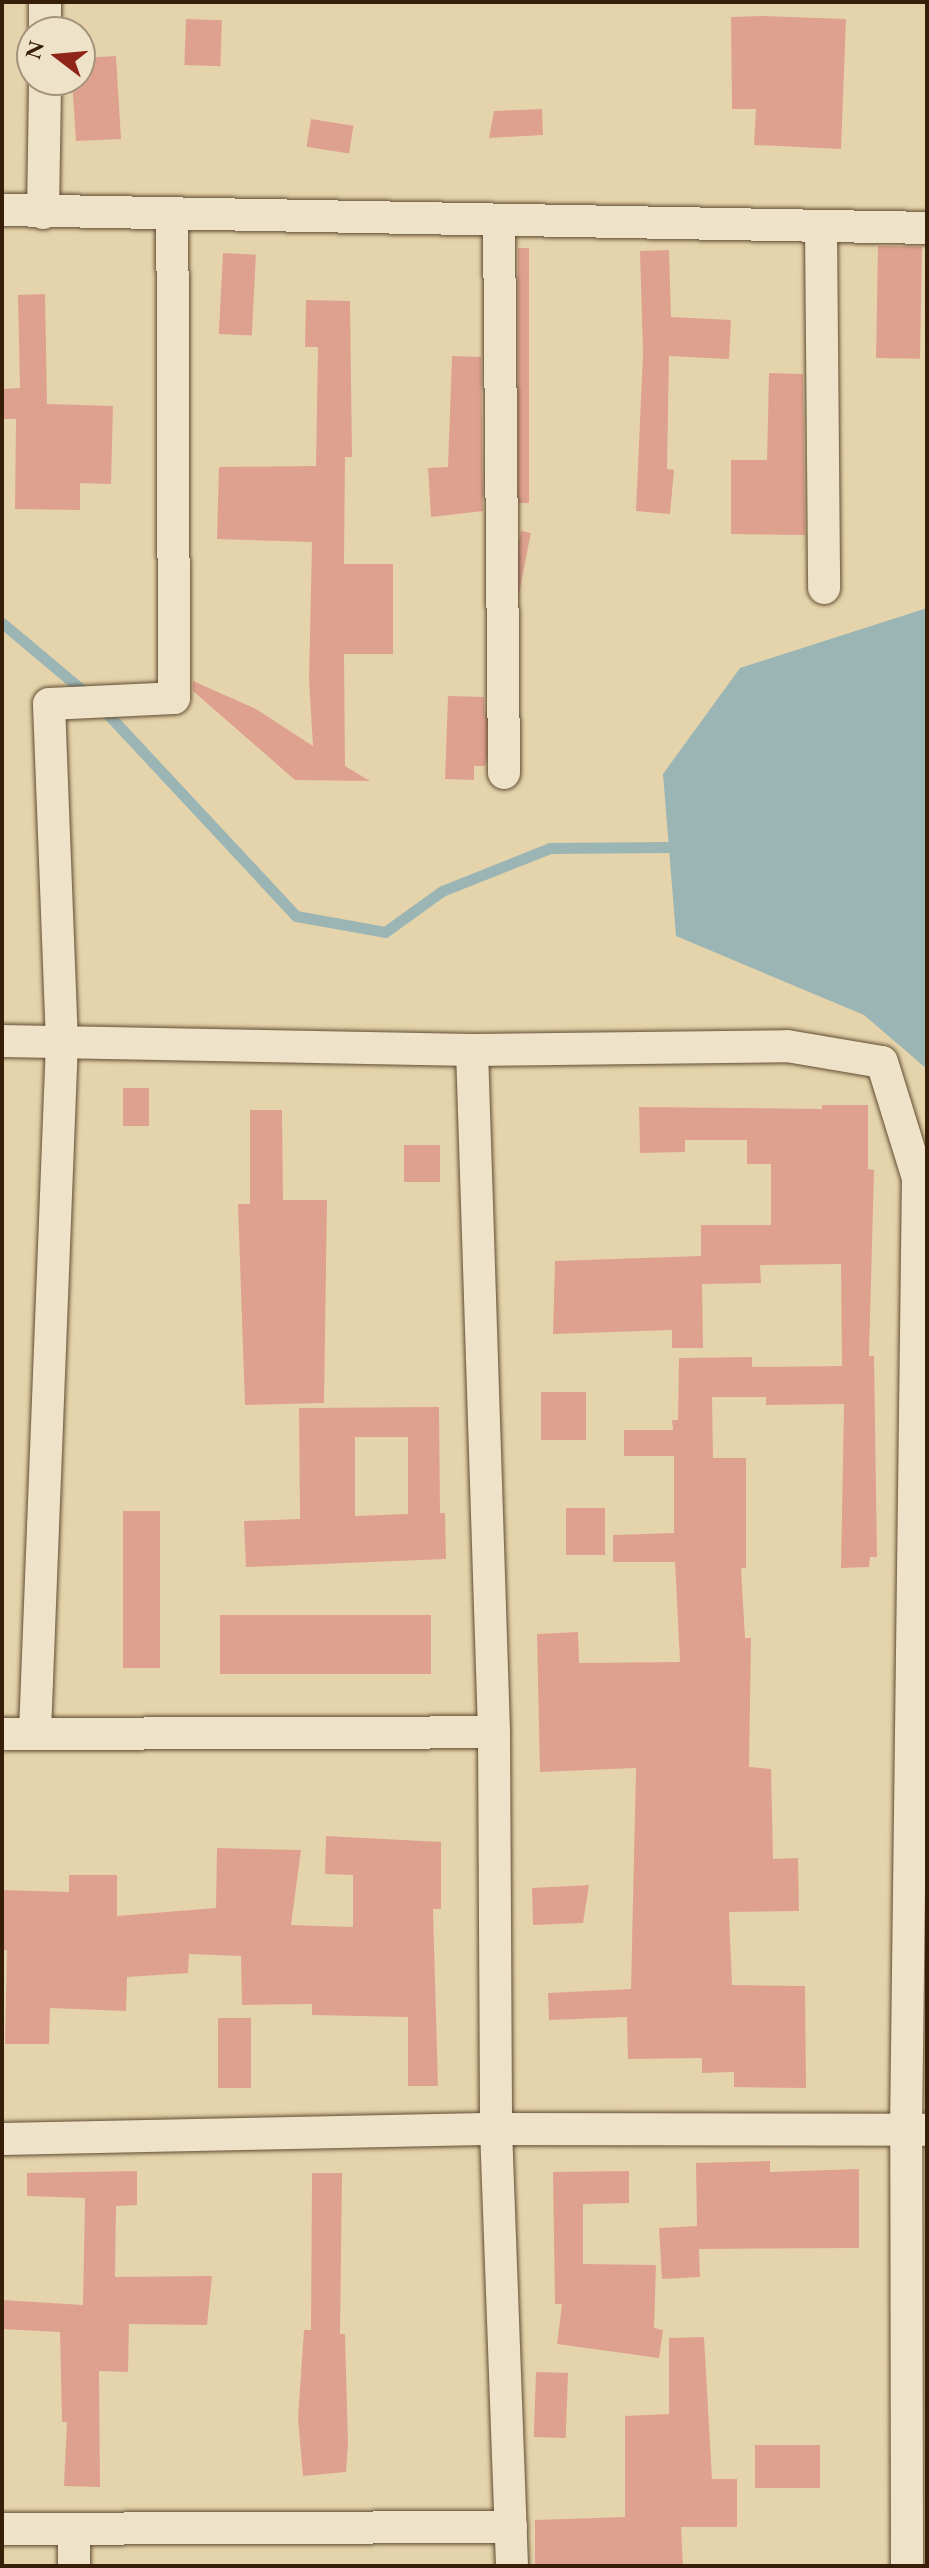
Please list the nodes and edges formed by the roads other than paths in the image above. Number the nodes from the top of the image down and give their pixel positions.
1 (45, 96) edge
2 (2, 210) edge
3 (43, 213) junction
4 (172, 213) junction
5 (499, 221) junction
6 (821, 227) junction
7 (927, 228) edge
8 (824, 588) dead end
9 (504, 773) dead end
10 (2, 1041) edge
11 (62, 1043) junction
12 (472, 1050) junction
13 (922, 1182) edge
14 (919, 1730) edge
15 (35, 1732) junction
16 (494, 1732) junction
17 (2, 1734) edge
18 (496, 2129) junction
19 (916, 2130) edge
20 (2, 2139) edge
21 (917, 2517) edge
22 (511, 2527) junction
23 (2, 2529) edge
24 (74, 2529) junction
25 (74, 2566) edge
26 (512, 2566) edge
27 (907, 2566) edge

1 - 3 street
2 - 3 street
3 - 4 street
4 - 5 street
4 - 11 street
5 - 6 street
5 - 9 street
6 - 7 street
6 - 8 street
10 - 11 street
11 - 12 street
11 - 15 street
12 - 13 street
12 - 16 street
13 - 14 street
14 - 19 street
15 - 16 street
15 - 17 street
16 - 18 street
18 - 19 street
18 - 20 street
18 - 22 street
19 - 21 street
21 - 27 street
22 - 24 street
22 - 26 street
23 - 24 street
24 - 25 street

